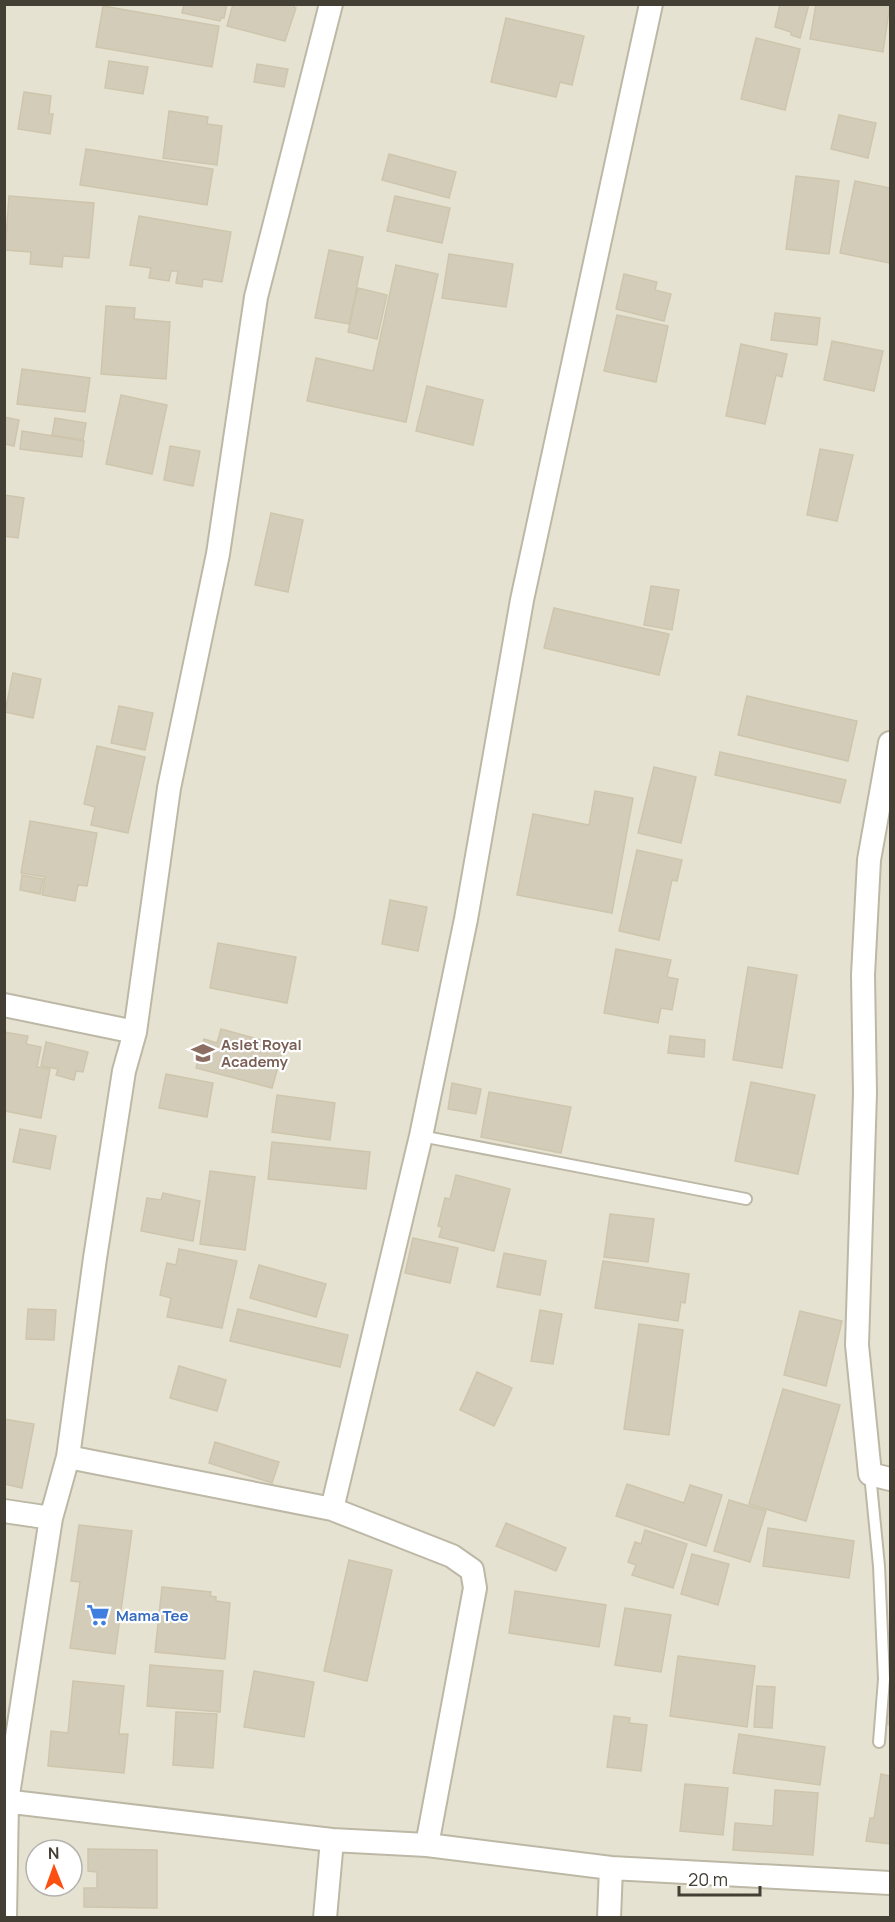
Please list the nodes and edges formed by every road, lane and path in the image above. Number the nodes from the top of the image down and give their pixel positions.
1 (332, 4) edge
2 (651, 4) edge
3 (891, 743) edge
4 (4, 1005) edge
5 (135, 1032) junction
6 (421, 1136) junction
7 (746, 1199) dead end
8 (68, 1457) junction
9 (880, 1477) edge
10 (332, 1509) junction
11 (4, 1511) edge
12 (51, 1518) junction
13 (879, 1742) dead end
14 (6, 1801) edge
15 (332, 1840) junction
16 (427, 1845) junction
17 (610, 1868) junction
18 (891, 1882) edge
19 (5, 1917) edge
20 (325, 1917) edge
21 (609, 1917) edge

1 - 5 street
2 - 6 street
3 - 9 street
4 - 5 street
5 - 8 street
6 - 7 lane
6 - 10 street
8 - 10 street
8 - 12 street
9 - 13 lane
10 - 16 street
11 - 12 street
12 - 14 street
14 - 15 street
14 - 19 street
15 - 16 street
15 - 20 street
16 - 17 street
17 - 18 street
17 - 21 street

